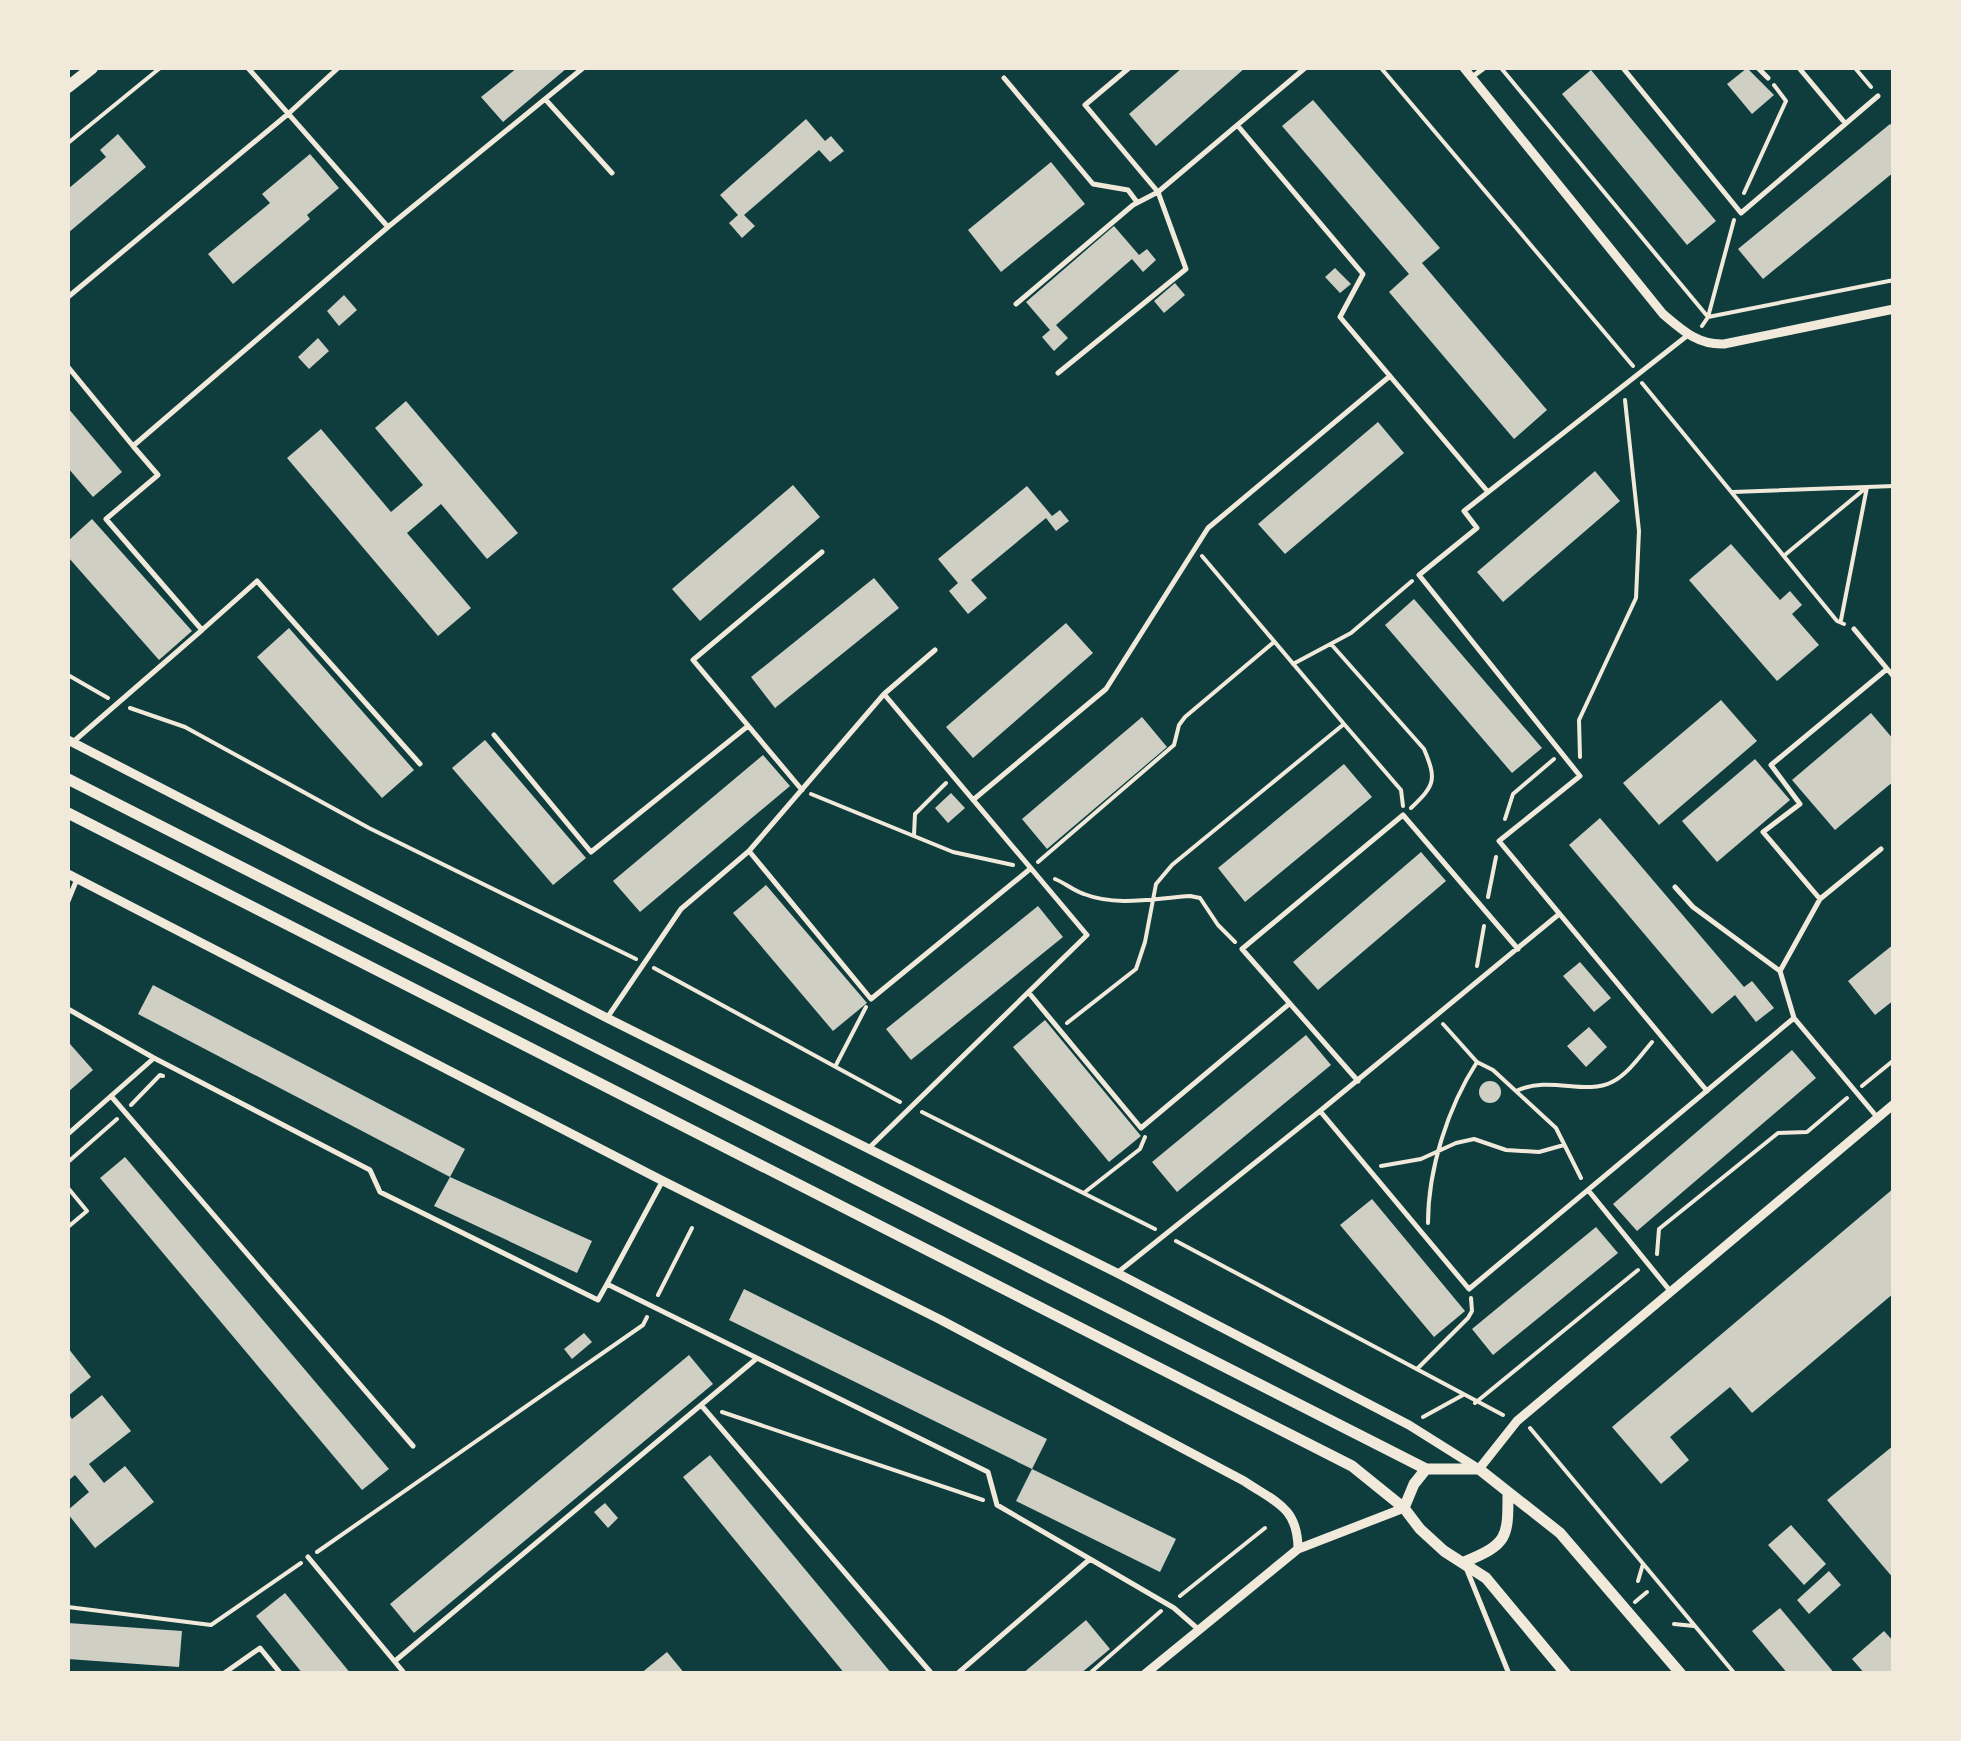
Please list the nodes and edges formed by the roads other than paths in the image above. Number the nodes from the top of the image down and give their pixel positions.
1 (92, 68) edge
2 (248, 68) edge
3 (338, 68) edge
4 (583, 68) edge
5 (1129, 68) edge
6 (1306, 68) edge
7 (1464, 68) edge
8 (1484, 68) edge
9 (1623, 68) edge
10 (1758, 68) edge
11 (1799, 68) edge
12 (1472, 77) junction
13 (1004, 78) dead end
14 (1768, 78) road end
15 (68, 87) edge
16 (1878, 96) dead end
17 (544, 99) junction
18 (288, 114) junction
19 (1846, 124) junction
20 (1238, 126) junction
21 (612, 173) dead end
22 (1158, 192) junction
23 (1137, 202) junction
24 (388, 226) junction
25 (68, 297) edge
26 (1016, 304) dead end
27 (1894, 310) edge
28 (1691, 337) junction
29 (68, 368) edge
30 (1058, 374) dead end
31 (1390, 376) junction
32 (133, 446) junction
33 (1488, 492) junction
34 (822, 552) dead end
35 (1854, 628) road end
36 (202, 630) junction
37 (935, 650) dead end
38 (1887, 669) junction
39 (1894, 677) edge
40 (884, 694) junction
41 (748, 726) junction
42 (494, 735) dead end
43 (70, 741) edge
44 (420, 764) dead end
45 (68, 780) edge
46 (802, 790) junction
47 (973, 800) junction
48 (68, 813) edge
49 (1881, 849) dead end
50 (748, 851) junction
51 (1031, 868) junction
52 (72, 876) edge
53 (1676, 887) dead end
54 (68, 900) edge
55 (1820, 900) junction
56 (1558, 915) junction
57 (1518, 949) junction
58 (1780, 970) junction
59 (1029, 993) junction
60 (1289, 1004) junction
61 (68, 1009) edge
62 (607, 1018) junction
63 (1794, 1018) junction
64 (154, 1058) junction
65 (1358, 1082) junction
66 (1706, 1091) junction
67 (111, 1096) junction
68 (1894, 1104) edge
69 (1320, 1111) junction
70 (1878, 1118) junction
71 (68, 1134) edge
72 (868, 1149) junction
73 (663, 1181) junction
74 (1588, 1190) junction
75 (1117, 1272) junction
76 (608, 1284) junction
77 (1672, 1292) junction
78 (756, 1359) junction
79 (701, 1405) junction
80 (413, 1446) dead end
81 (1426, 1469) junction
82 (1479, 1469) junction
83 (1508, 1492) junction
84 (1404, 1508) junction
85 (1298, 1549) junction
86 (308, 1557) road end
87 (1090, 1559) junction
88 (1464, 1562) junction
89 (1198, 1629) junction
90 (395, 1661) junction
91 (223, 1674) edge
92 (281, 1674) edge
93 (405, 1674) edge
94 (932, 1674) edge
95 (957, 1674) edge
96 (1145, 1674) edge
97 (1509, 1674) edge
98 (1566, 1674) edge
99 (1681, 1674) edge

1 - 15 main road
2 - 18 lane
3 - 18 lane
4 - 17 lane
5 - 22 lane
6 - 20 lane
7 - 12 street
8 - 12 lane
9 - 19 lane
10 - 14 lane
11 - 19 lane
12 - 28 street
13 - 23 lane
16 - 19 lane
17 - 21 lane
17 - 24 lane
18 - 24 lane
18 - 25 lane
20 - 22 lane
20 - 31 lane
22 - 23 lane
22 - 30 lane
23 - 26 lane
24 - 32 lane
27 - 28 street
28 - 33 lane
29 - 32 lane
31 - 33 lane
31 - 47 lane
32 - 36 lane
33 - 56 lane
34 - 41 lane
35 - 38 lane
36 - 43 lane
36 - 44 lane
37 - 40 lane
38 - 39 lane
38 - 55 lane
40 - 46 lane
40 - 47 lane
41 - 42 lane
41 - 46 lane
43 - 62 street
45 - 81 street
46 - 50 lane
47 - 51 lane
48 - 84 street
49 - 55 lane
50 - 51 lane
50 - 62 lane
51 - 59 lane
52 - 54 lane
52 - 73 street
53 - 58 lane
55 - 58 lane
56 - 57 lane
56 - 66 lane
57 - 60 lane
57 - 65 lane
58 - 63 lane
59 - 60 lane
59 - 72 lane
60 - 65 lane
61 - 64 lane
62 - 72 street
63 - 66 lane
63 - 70 lane
64 - 67 lane
64 - 76 lane
65 - 69 lane
66 - 74 lane
67 - 71 lane
67 - 80 lane
68 - 70 street
69 - 74 lane
69 - 75 lane
70 - 77 street
72 - 75 street
73 - 76 lane
73 - 85 street
74 - 77 lane
75 - 82 street
76 - 78 lane
77 - 82 street
78 - 79 lane
78 - 87 lane
79 - 90 lane
79 - 94 lane
81 - 82 street
81 - 84 street
82 - 83 street
83 - 88 street
83 - 99 street
84 - 85 street
84 - 88 street
85 - 89 street
86 - 90 lane
87 - 89 lane
87 - 95 lane
88 - 97 lane
88 - 98 street
89 - 96 street
90 - 93 lane
91 - 92 lane

